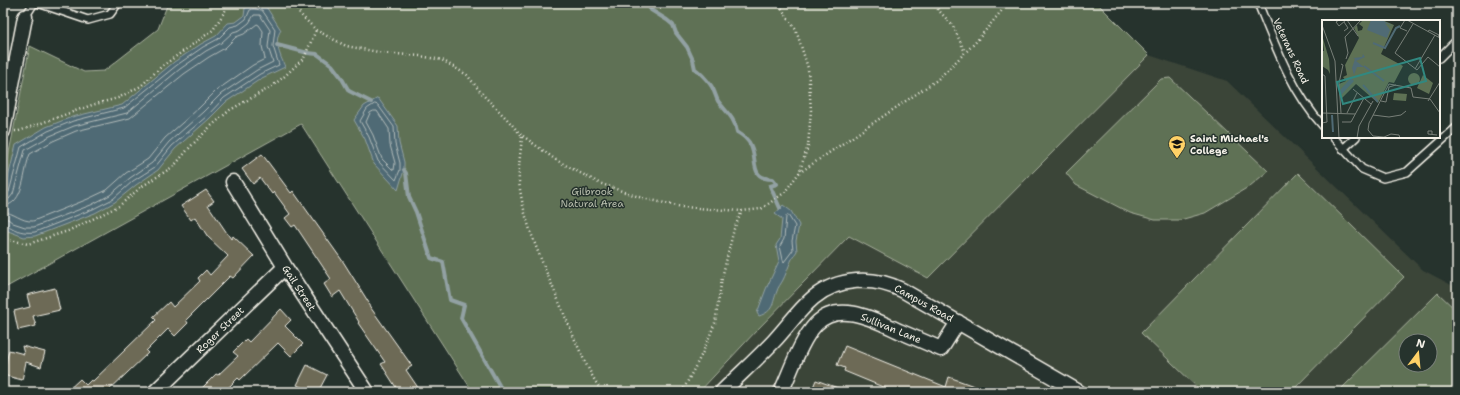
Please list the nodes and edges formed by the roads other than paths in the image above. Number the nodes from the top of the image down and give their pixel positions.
1 (34, 3) edge
2 (38, 3) edge
3 (118, 3) edge
4 (1258, 3) edge
5 (25, 17) joint
6 (1457, 40) edge
7 (1440, 57) edge
8 (1322, 125) edge
9 (1457, 127) edge
10 (6, 131) edge
11 (1334, 138) edge
12 (1355, 138) edge
13 (1343, 149) junction
14 (233, 182) dead end
15 (285, 267) junction
16 (958, 322) junction
17 (155, 392) edge
18 (367, 392) edge
19 (722, 392) edge
20 (781, 392) edge
21 (1079, 392) edge

1 - 5 lane
2 - 3 lane
4 - 8 lane, Veterans Road
5 - 10 street
6 - 7 lane
9 - 13 lane
11 - 13 lane
12 - 13 lane
14 - 15 street, Gail Street
15 - 17 street, Roger Street
15 - 18 street, Gail Street
16 - 19 street, Campus Road
16 - 20 street, Sullivan Lane
16 - 21 street, Campus Road

